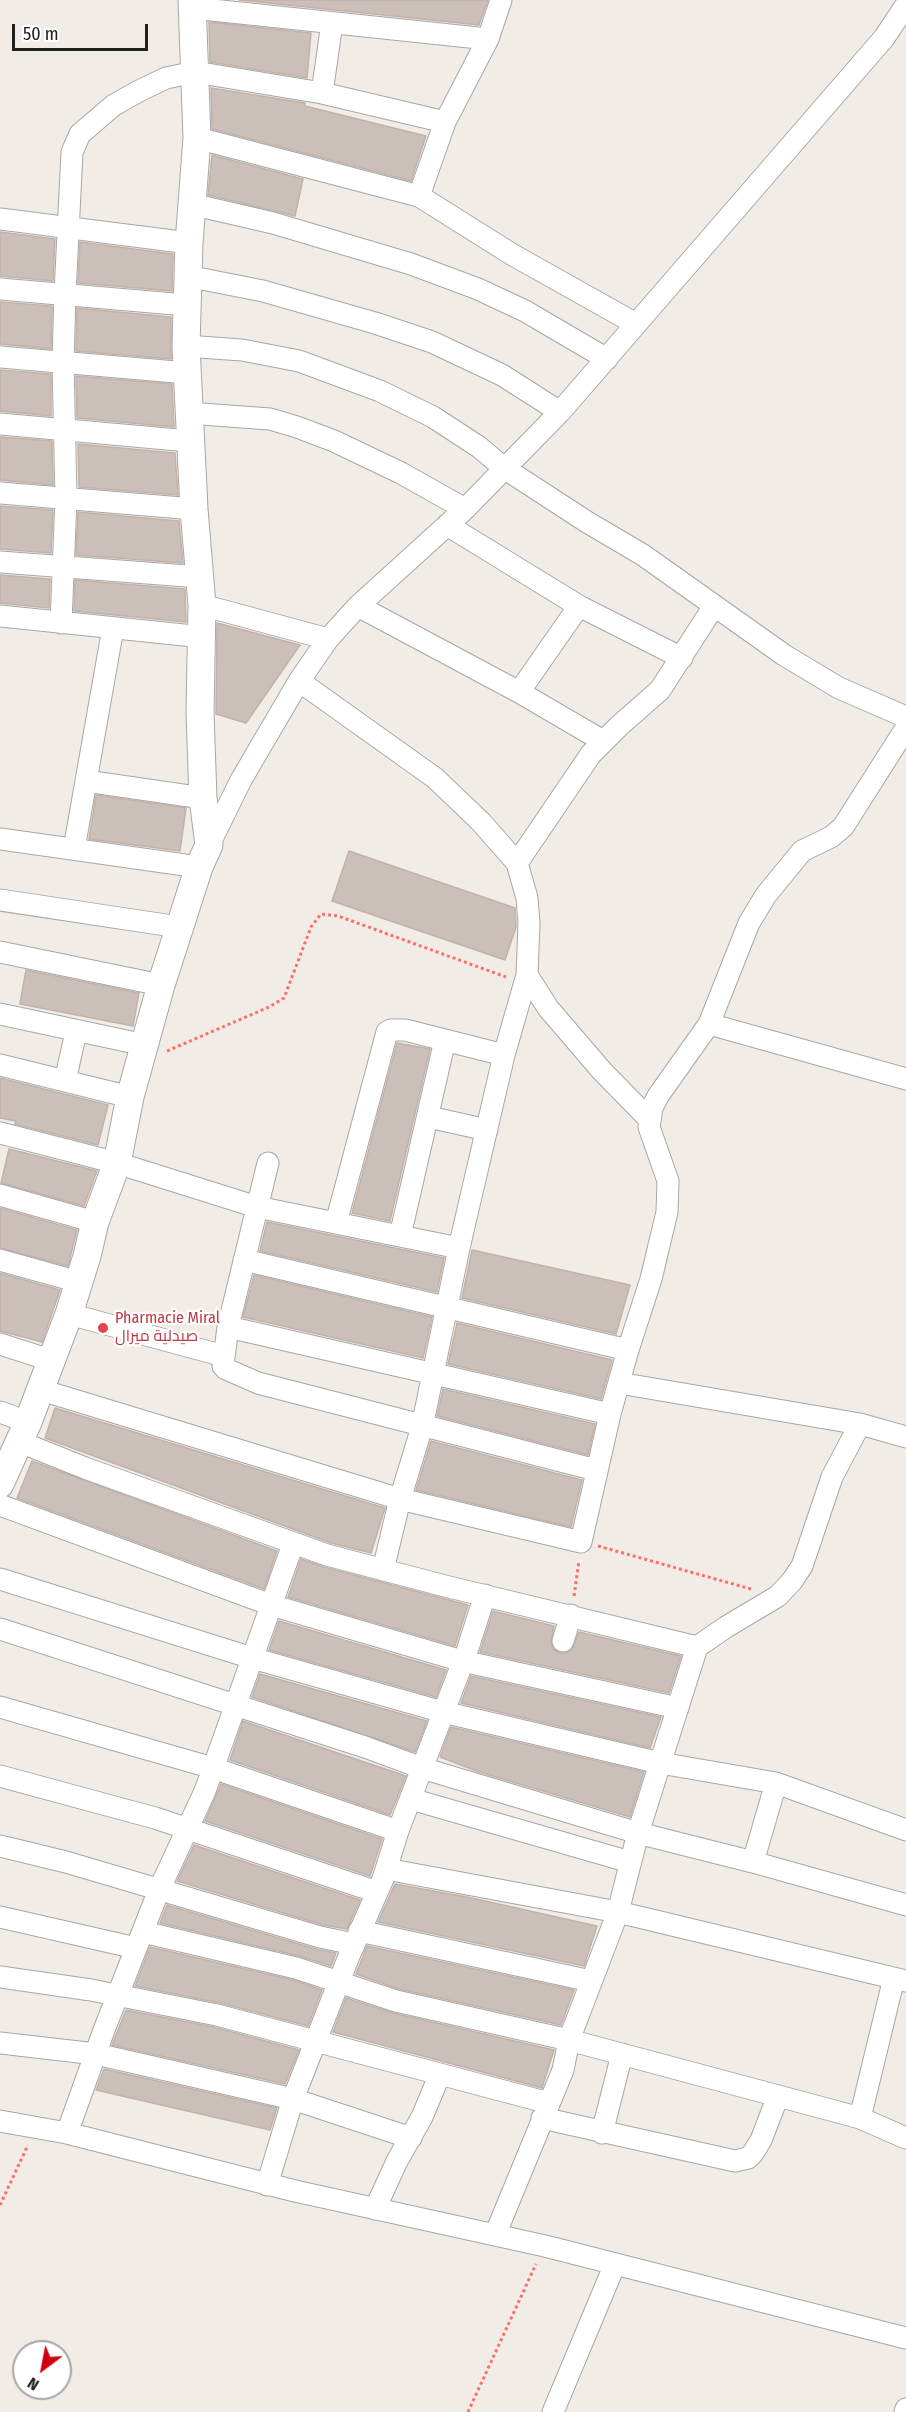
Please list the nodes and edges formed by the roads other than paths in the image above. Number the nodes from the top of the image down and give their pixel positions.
1 (501, 0) edge
2 (193, 4) edge
3 (906, 5) edge
4 (332, 23) junction
5 (488, 39) junction
6 (195, 72) junction
7 (322, 93) junction
8 (445, 122) junction
9 (197, 138) junction
10 (419, 196) junction
11 (191, 204) junction
12 (0, 219) edge
13 (68, 228) junction
14 (189, 243) junction
15 (187, 276) junction
16 (0, 289) edge
17 (65, 294) junction
18 (186, 305) junction
19 (636, 324) junction
20 (186, 346) junction
21 (0, 357) edge
22 (607, 359) junction
23 (63, 362) junction
24 (188, 373) junction
25 (188, 412) junction
26 (560, 412) junction
27 (0, 424) edge
28 (65, 430) junction
29 (189, 441) junction
30 (504, 468) junction
31 (0, 493) edge
32 (66, 498) junction
33 (194, 509) junction
34 (465, 509) junction
35 (447, 525) junction
36 (0, 562) edge
37 (65, 567) junction
38 (200, 577) junction
39 (202, 605) junction
40 (358, 606) junction
41 (579, 606) junction
42 (714, 606) junction
43 (0, 616) edge
44 (61, 623) junction
45 (113, 628) junction
46 (203, 637) junction
47 (328, 639) junction
48 (682, 658) junction
49 (299, 681) junction
50 (519, 692) junction
51 (906, 717) edge
52 (906, 728) edge
53 (603, 741) junction
54 (86, 782) junction
55 (203, 798) junction
56 (0, 839) edge
57 (74, 849) junction
58 (204, 856) junction
59 (517, 863) junction
60 (0, 900) edge
61 (179, 927) junction
62 (0, 952) edge
63 (526, 980) junction
64 (161, 985) junction
65 (0, 1014) edge
66 (709, 1024) junction
67 (76, 1032) junction
68 (445, 1040) junction
69 (143, 1054) junction
70 (504, 1055) junction
71 (0, 1065) edge
72 (906, 1078) edge
73 (65, 1081) junction
74 (130, 1097) junction
75 (429, 1117) junction
76 (649, 1119) junction
77 (487, 1130) junction
78 (0, 1133) edge
79 (117, 1162) junction
80 (268, 1163) dead end
81 (0, 1195) edge
82 (257, 1207) junction
83 (95, 1222) junction
84 (336, 1223) junction
85 (400, 1236) junction
86 (459, 1248) junction
87 (0, 1260) edge
88 (244, 1260) junction
89 (79, 1282) junction
90 (446, 1308) junction
91 (69, 1314) junction
92 (228, 1327) junction
93 (0, 1344) edge
94 (628, 1350) junction
95 (224, 1356) junction
96 (53, 1361) junction
97 (432, 1373) junction
98 (619, 1383) junction
99 (41, 1390) junction
100 (0, 1412) edge
101 (610, 1414) junction
102 (860, 1424) junction
103 (422, 1426) junction
104 (24, 1432) junction
105 (906, 1437) edge
106 (596, 1470) junction
107 (0, 1484) edge
108 (400, 1499) junction
109 (0, 1505) edge
110 (293, 1544) junction
111 (383, 1570) junction
112 (0, 1579) edge
113 (484, 1595) junction
114 (271, 1605) junction
115 (571, 1615) junction
116 (0, 1629) edge
117 (563, 1641) dead end
118 (697, 1647) junction
119 (252, 1658) junction
120 (462, 1661) junction
121 (236, 1705) junction
122 (0, 1707) edge
123 (678, 1708) junction
124 (443, 1712) junction
125 (660, 1763) junction
126 (213, 1768) junction
127 (422, 1768) junction
128 (0, 1776) edge
129 (776, 1783) junction
130 (411, 1799) junction
131 (187, 1829) junction
132 (906, 1830) edge
133 (398, 1831) junction
134 (638, 1833) junction
135 (0, 1846) edge
136 (630, 1862) junction
137 (753, 1862) junction
138 (386, 1869) junction
139 (159, 1890) junction
140 (377, 1892) junction
141 (906, 1905) edge
142 (618, 1912) junction
143 (0, 1917) edge
144 (356, 1938) junction
145 (140, 1940) junction
146 (0, 1977) edge
147 (900, 1979) edge
148 (591, 1981) junction
149 (339, 1984) junction
150 (119, 1995) junction
151 (316, 2040) junction
152 (569, 2040) junction
153 (0, 2043) edge
154 (96, 2054) junction
155 (622, 2054) junction
156 (440, 2074) junction
157 (778, 2096) junction
158 (293, 2099) junction
159 (546, 2110) junction
160 (860, 2118) junction
161 (0, 2121) edge
162 (68, 2133) junction
163 (602, 2133) junction
164 (411, 2138) junction
165 (906, 2138) edge
166 (267, 2185) junction
167 (375, 2209) junction
168 (495, 2235) junction
169 (615, 2264) junction
170 (906, 2338) edge
171 (553, 2412) edge

1 - 5 street
2 - 4 street
2 - 6 street
3 - 19 street
4 - 5 street
4 - 7 street
5 - 8 street
6 - 7 street
6 - 9 street
6 - 13 street
7 - 8 street
8 - 10 street
9 - 10 street
9 - 11 street
10 - 19 street
11 - 14 street
11 - 22 street
12 - 13 street
13 - 14 street
13 - 17 street
14 - 15 street
15 - 18 street
15 - 26 street
16 - 17 street
17 - 18 street
17 - 23 street
18 - 20 street
19 - 22 street
20 - 24 street
20 - 30 street
21 - 23 street
22 - 26 street
23 - 24 street
23 - 28 street
24 - 25 street
25 - 29 street
25 - 34 street
26 - 30 street
27 - 28 street
28 - 29 street
28 - 32 street
29 - 33 street
30 - 34 street
30 - 42 street
31 - 32 street
32 - 33 street
32 - 37 street
33 - 38 street
34 - 35 street
35 - 40 street
35 - 41 street
36 - 37 street
37 - 38 street
37 - 44 street
38 - 39 street
39 - 46 street
39 - 47 street
40 - 47 street
40 - 50 street
41 - 48 street
41 - 50 street
42 - 48 street
42 - 51 street
43 - 44 street
44 - 45 street
45 - 46 street
45 - 54 street
46 - 55 street
47 - 49 street
48 - 53 street
49 - 58 street
49 - 59 street
50 - 53 street
52 - 66 street
53 - 59 street
54 - 55 street
54 - 57 street
55 - 58 street
56 - 57 street
57 - 58 street
58 - 61 street
59 - 63 street
60 - 61 street
61 - 64 street
62 - 64 street
63 - 70 street
63 - 76 street
64 - 69 street
65 - 67 street
66 - 72 street
66 - 76 street
67 - 69 street
67 - 73 street
68 - 70 street
68 - 75 street
68 - 84 street
69 - 74 street
70 - 77 street
71 - 73 street
73 - 74 street
74 - 79 street
75 - 77 street
75 - 85 street
76 - 94 street
77 - 86 street
78 - 79 street
79 - 82 street
79 - 83 street
80 - 82 street
81 - 83 street
82 - 84 street
82 - 88 street
83 - 89 street
84 - 85 street
85 - 86 street
86 - 90 street
87 - 89 street
88 - 90 street
88 - 92 street
89 - 91 street
90 - 94 street
90 - 97 street
91 - 95 street
91 - 96 street
92 - 95 street
92 - 97 street
93 - 96 street
94 - 98 street
95 - 103 street
96 - 99 street
97 - 101 street
97 - 103 street
98 - 101 street
98 - 102 street
99 - 104 street
99 - 108 street
100 - 104 street
101 - 106 street
102 - 105 street
102 - 118 street
103 - 106 street
103 - 108 street
104 - 107 street
104 - 110 street
106 - 108 street
108 - 111 street
109 - 114 street
110 - 111 street
110 - 114 street
111 - 113 street
112 - 119 street
113 - 115 street
113 - 120 street
114 - 119 street
114 - 120 street
115 - 117 street
115 - 118 street
116 - 121 street
118 - 123 street
119 - 121 street
119 - 124 street
120 - 123 street
120 - 124 street
121 - 126 street
121 - 127 street
122 - 126 street
123 - 125 street
124 - 125 street
124 - 127 street
125 - 129 street
125 - 134 street
126 - 131 street
126 - 133 street
127 - 130 street
127 - 134 street
128 - 131 street
129 - 132 street
129 - 137 street
130 - 133 street
130 - 136 street
131 - 139 street
131 - 140 street
133 - 138 street
134 - 136 street
134 - 137 street
135 - 139 street
136 - 142 street
137 - 141 street
138 - 140 street
138 - 142 street
139 - 144 street
139 - 145 street
140 - 144 street
142 - 147 street
142 - 148 street
143 - 145 street
144 - 148 street
144 - 149 street
145 - 149 street
145 - 150 street
146 - 150 street
147 - 160 street
148 - 152 street
149 - 151 street
149 - 152 street
150 - 151 street
150 - 154 street
151 - 156 street
151 - 158 street
152 - 155 street
152 - 159 street
153 - 154 street
154 - 158 street
154 - 162 street
155 - 157 street
155 - 163 street
156 - 159 street
156 - 164 street
157 - 160 street
157 - 163 street
158 - 164 street
158 - 166 street
159 - 163 street
159 - 168 street
160 - 165 street
161 - 162 street
162 - 166 street
164 - 167 street
166 - 167 street
167 - 168 street
168 - 169 street
169 - 170 street
169 - 171 street

